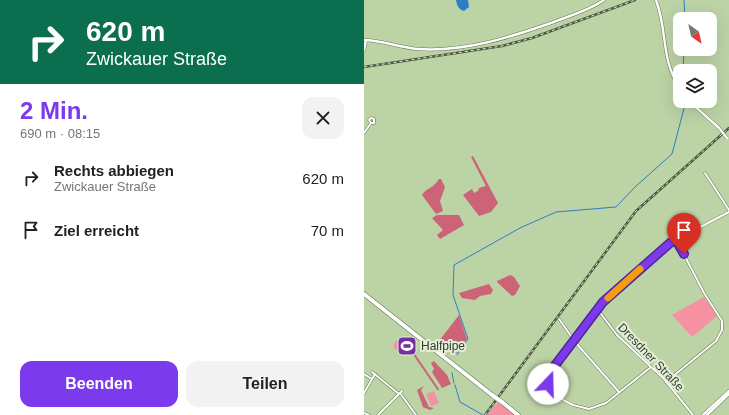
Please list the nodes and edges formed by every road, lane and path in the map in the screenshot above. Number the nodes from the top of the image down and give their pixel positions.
1 (604, 0) edge
2 (657, 0) edge
3 (365, 40) edge
4 (364, 50) edge
5 (673, 73) edge
6 (697, 108) edge
7 (374, 119) dead end
8 (364, 133) edge
9 (728, 139) edge
10 (705, 173) dead end
11 (729, 211) edge
12 (676, 240) junction
13 (364, 294) edge
14 (598, 310) junction
15 (559, 318) dead end
16 (574, 340) junction
17 (651, 367) junction
18 (372, 372) dead end
19 (364, 374) edge
20 (376, 374) junction
21 (372, 379) junction
22 (666, 382) junction
23 (402, 391) dead end
24 (729, 391) edge
25 (619, 392) junction
26 (364, 393) edge
27 (399, 394) junction
28 (729, 394) edge
29 (378, 415) edge
30 (416, 415) edge
31 (518, 415) edge
32 (693, 415) edge
33 (703, 415) edge
34 (707, 415) edge

1 - 3 main road
2 - 5 main road
3 - 4 main road
6 - 9 main road, bridge
7 - 8 street
10 - 11 street
11 - 12 street
12 - 14 street
12 - 22 street
13 - 31 highway, bridge
14 - 16 street
14 - 17 street, Dresdner Straße
15 - 16 street
16 - 25 street
16 - 25 street
17 - 22 street, Dresdner Straße
17 - 25 street
18 - 20 street
19 - 21 street
20 - 21 street
20 - 27 street
21 - 26 street
22 - 32 street, Dresdner Straße
23 - 27 street
24 - 33 main road
27 - 29 street
27 - 30 street
28 - 34 main road

